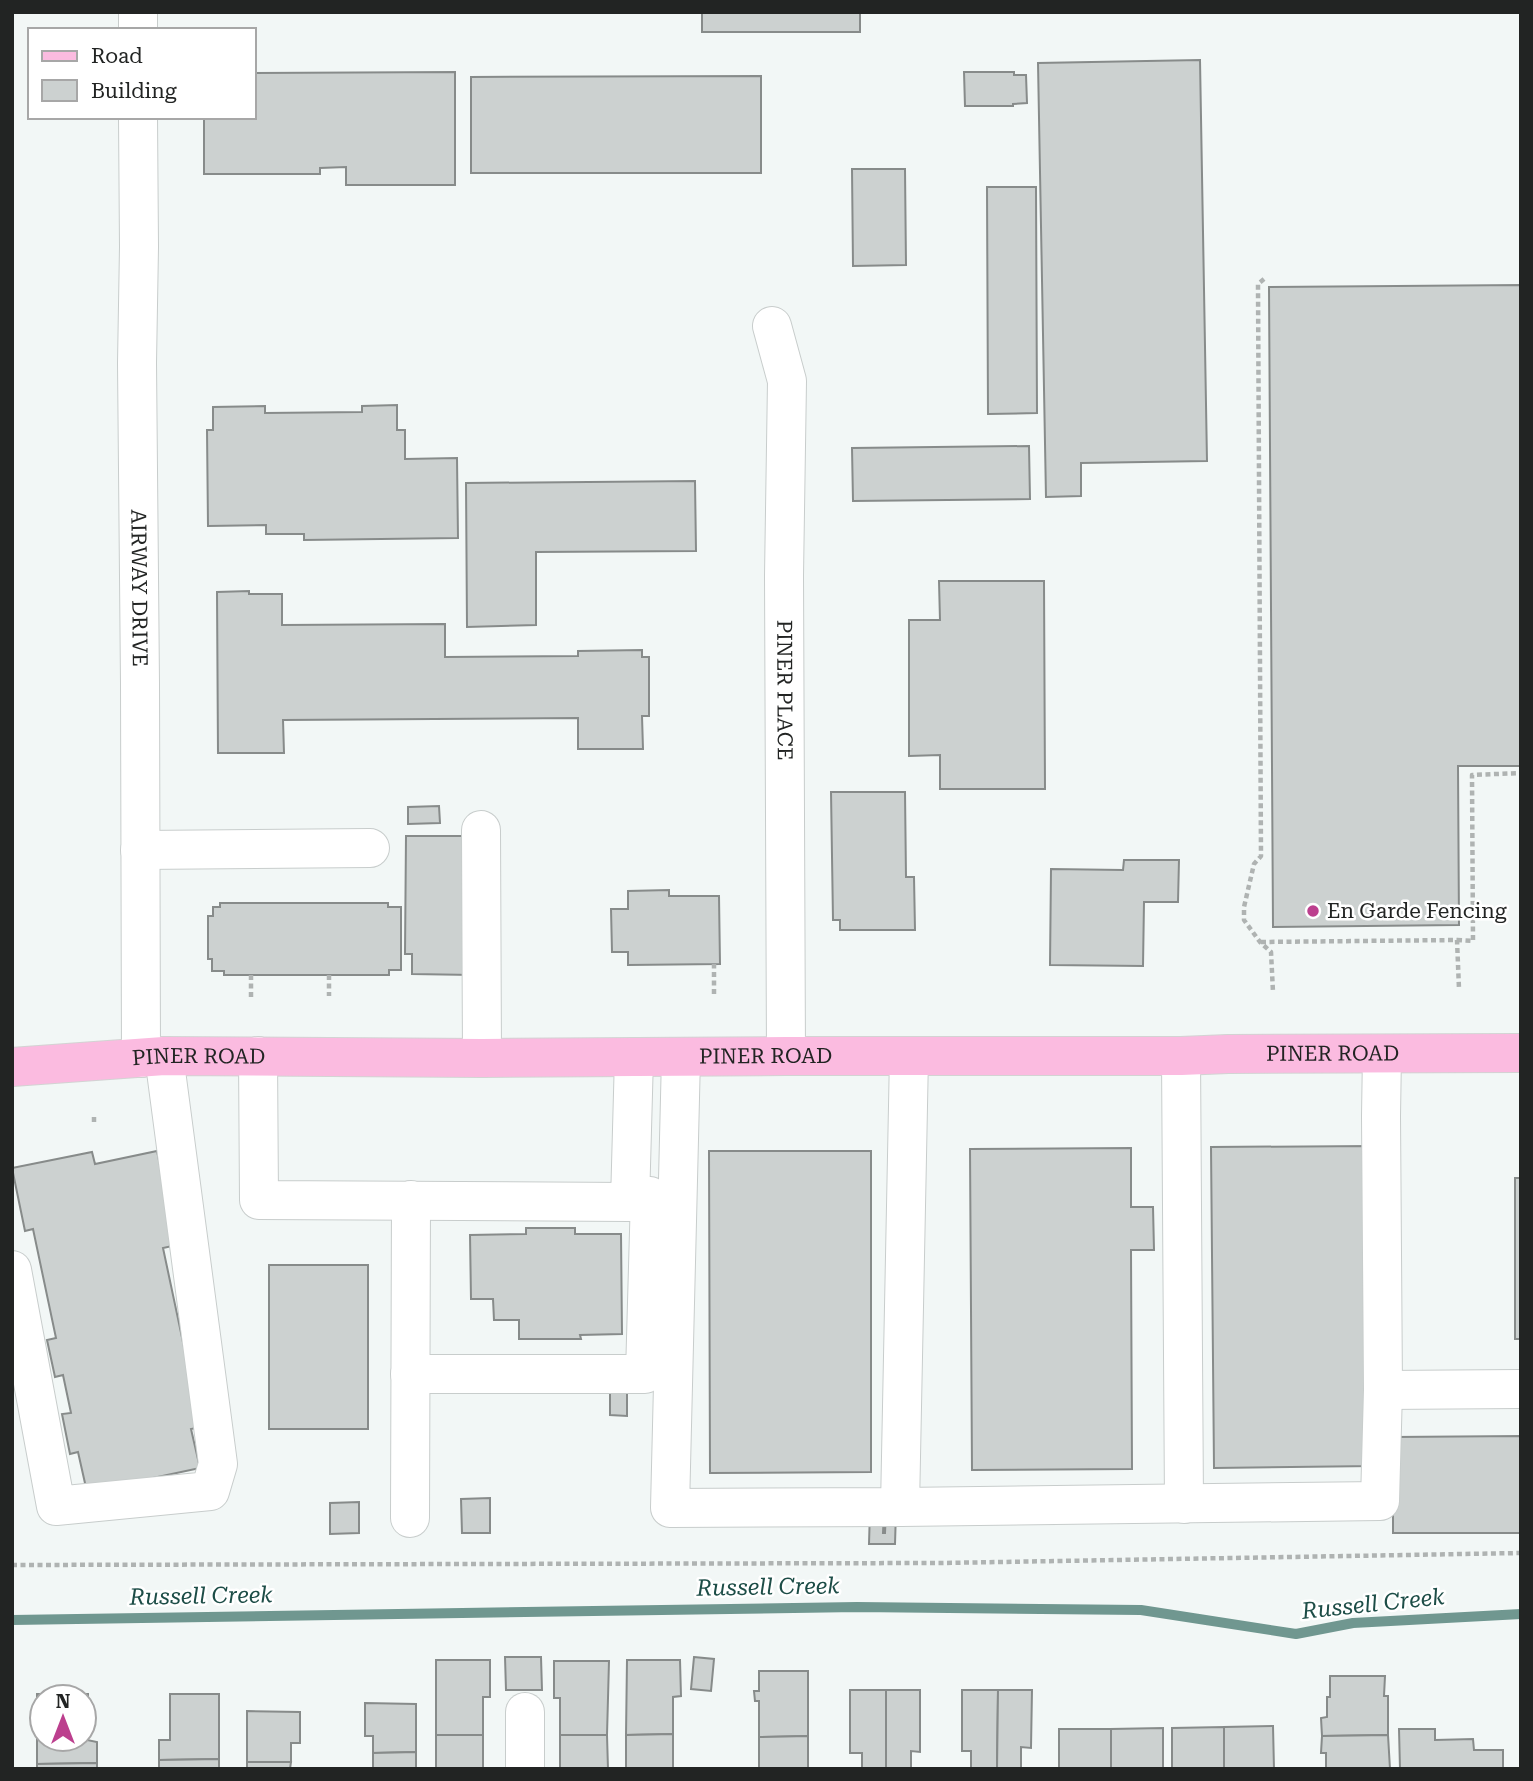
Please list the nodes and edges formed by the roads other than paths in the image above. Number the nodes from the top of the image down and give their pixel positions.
1 (138, 119) edge
2 (772, 326) dead end
3 (481, 830) dead end
4 (370, 848) dead end
5 (139, 850) junction
6 (1521, 1053) edge
7 (1382, 1054) junction
8 (258, 1056) junction
9 (786, 1056) junction
10 (909, 1056) junction
11 (1181, 1056) junction
12 (153, 1057) junction
13 (634, 1057) junction
14 (681, 1057) junction
15 (482, 1058) junction
16 (12, 1067) edge
17 (411, 1200) junction
18 (630, 1202) junction
19 (12, 1270) edge
20 (410, 1374) junction
21 (1521, 1389) edge
22 (1383, 1390) junction
23 (1184, 1504) junction
24 (900, 1507) junction
25 (410, 1518) dead end
26 (525, 1712) dead end
27 (525, 1769) edge

1 - 5 street, AIRWAY DRIVE
2 - 9 street, PINER PLACE
3 - 15 street
4 - 5 street
5 - 12 street, AIRWAY DRIVE
6 - 7 main road, PINER ROAD
7 - 11 main road, PINER ROAD
7 - 22 street
8 - 12 main road, PINER ROAD
8 - 15 main road, PINER ROAD
8 - 17 street
9 - 10 main road, PINER ROAD
9 - 14 main road, PINER ROAD
10 - 11 main road, PINER ROAD
10 - 24 street
11 - 23 street
12 - 16 main road, PINER ROAD
12 - 19 street, AIRWAY DRIVE
13 - 14 main road, PINER ROAD
13 - 15 main road, PINER ROAD
13 - 18 street
14 - 24 street
17 - 18 street
17 - 20 street
18 - 20 street
20 - 25 street
21 - 22 street
22 - 23 street
23 - 24 street
26 - 27 street

